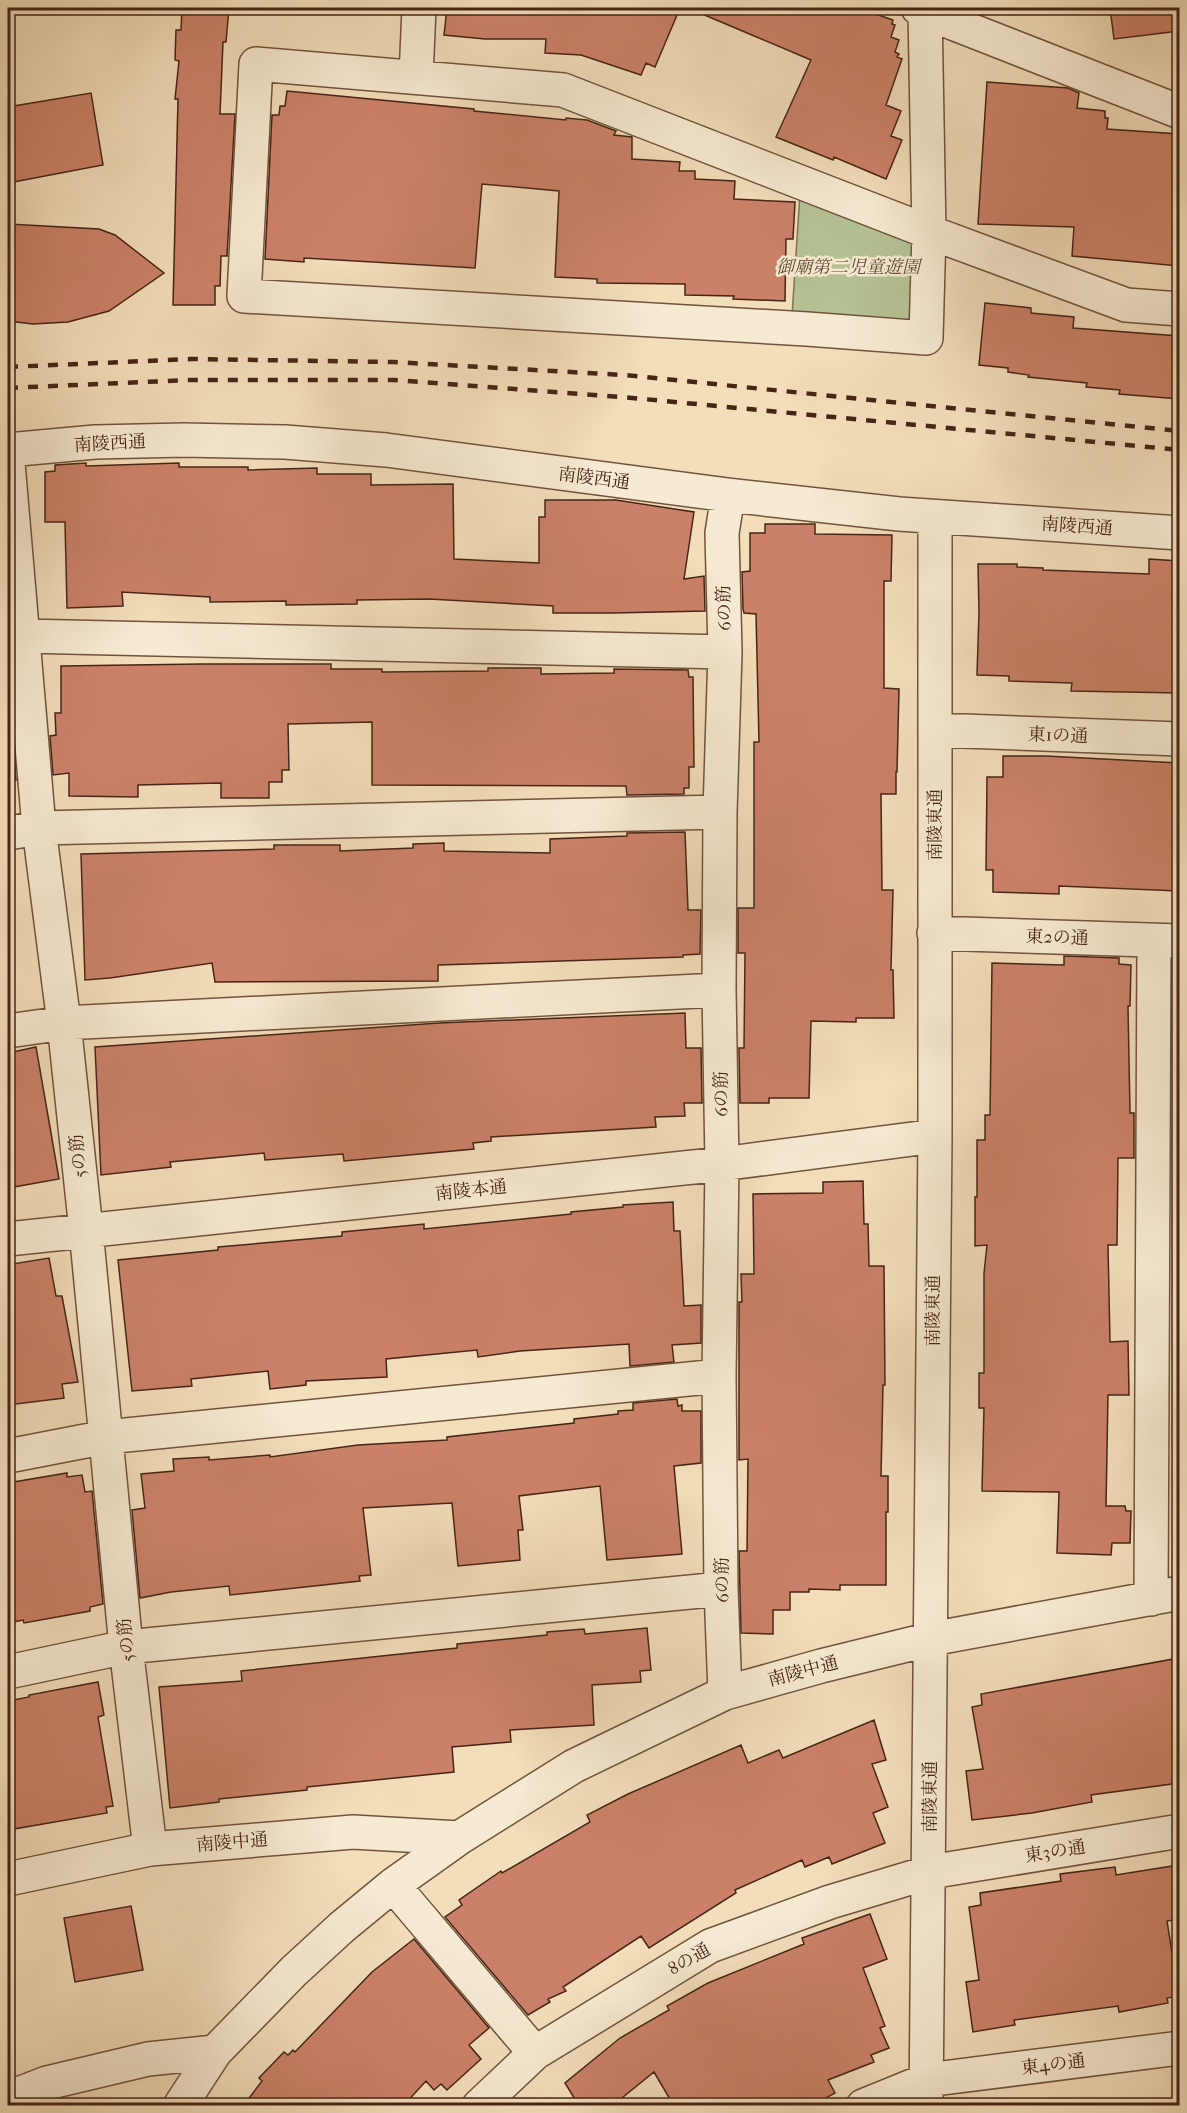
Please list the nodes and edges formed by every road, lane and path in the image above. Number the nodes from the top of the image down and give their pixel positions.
1 (419, 8) edge
2 (937, 12) edge
3 (416, 78) junction
4 (1179, 112) edge
5 (929, 232) junction
6 (1179, 309) edge
7 (8, 450) edge
8 (8, 463) edge
9 (728, 495) junction
10 (935, 517) junction
11 (1179, 533) edge
12 (15, 638) edge
13 (725, 652) junction
14 (936, 730) junction
15 (1179, 739) edge
16 (720, 812) junction
17 (39, 828) junction
18 (8, 833) edge
19 (934, 933) junction
20 (1167, 941) edge
21 (719, 990) junction
22 (64, 1023) junction
23 (8, 1031) edge
24 (935, 1136) junction
25 (722, 1164) junction
26 (86, 1230) junction
27 (8, 1239) edge
28 (719, 1376) junction
29 (106, 1437) junction
30 (8, 1456) edge
31 (722, 1589) junction
32 (1165, 1596) edge
33 (931, 1639) junction
34 (126, 1647) junction
35 (8, 1672) edge
36 (725, 1693) junction
37 (1179, 1831) edge
38 (459, 1838) junction
39 (150, 1849) junction
40 (930, 1872) junction
41 (8, 1879) edge
42 (393, 1885) junction
43 (1179, 2048) edge
44 (215, 2052) junction
45 (535, 2053) junction
46 (927, 2093) edge
47 (8, 2098) edge
48 (180, 2106) edge
49 (479, 2106) edge
50 (863, 2106) edge

1 - 3 street
2 - 4 street
2 - 5 street
3 - 5 street
3 - 5 street
5 - 6 street
7 - 9 street, 南陵西通
8 - 12 street, 5の筋
9 - 10 street, 南陵西通
9 - 13 street, 6の筋
10 - 11 street, 南陵西通
10 - 14 street, 南陵東通
12 - 13 street
12 - 17 street, 5の筋
13 - 16 street, 6の筋
14 - 15 street, 東1の通
14 - 19 street, 南陵東通
16 - 17 street
16 - 21 street, 6の筋
17 - 18 street
17 - 22 street, 5の筋
19 - 20 street, 東2の通
19 - 24 street, 南陵東通
20 - 32 street
21 - 22 street
21 - 25 street, 6の筋
22 - 23 street
22 - 26 street, 5の筋
24 - 25 street, 南陵本通
24 - 33 street, 南陵東通
25 - 26 street, 南陵本通
25 - 28 street, 6の筋
26 - 27 street, 南陵本通
26 - 29 street, 5の筋
28 - 29 street
28 - 31 street, 6の筋
29 - 30 street
29 - 34 street, 5の筋
31 - 34 street
31 - 36 street, 6の筋
32 - 33 street, 南陵中通
33 - 36 street, 南陵中通
33 - 40 street, 南陵東通
34 - 35 street
34 - 39 street, 5の筋
36 - 38 street, 南陵中通
37 - 40 street, 東3の通
38 - 39 street, 南陵中通
38 - 42 street, 南陵中通
39 - 41 street, 南陵中通
40 - 45 street, 8の通
40 - 46 street, 南陵東通
42 - 44 street, 南陵中通
42 - 45 street
43 - 46 street, 東4の通
44 - 47 street
44 - 48 street, 南陵中通
45 - 49 street, 8の通
46 - 50 street, 東4の通

